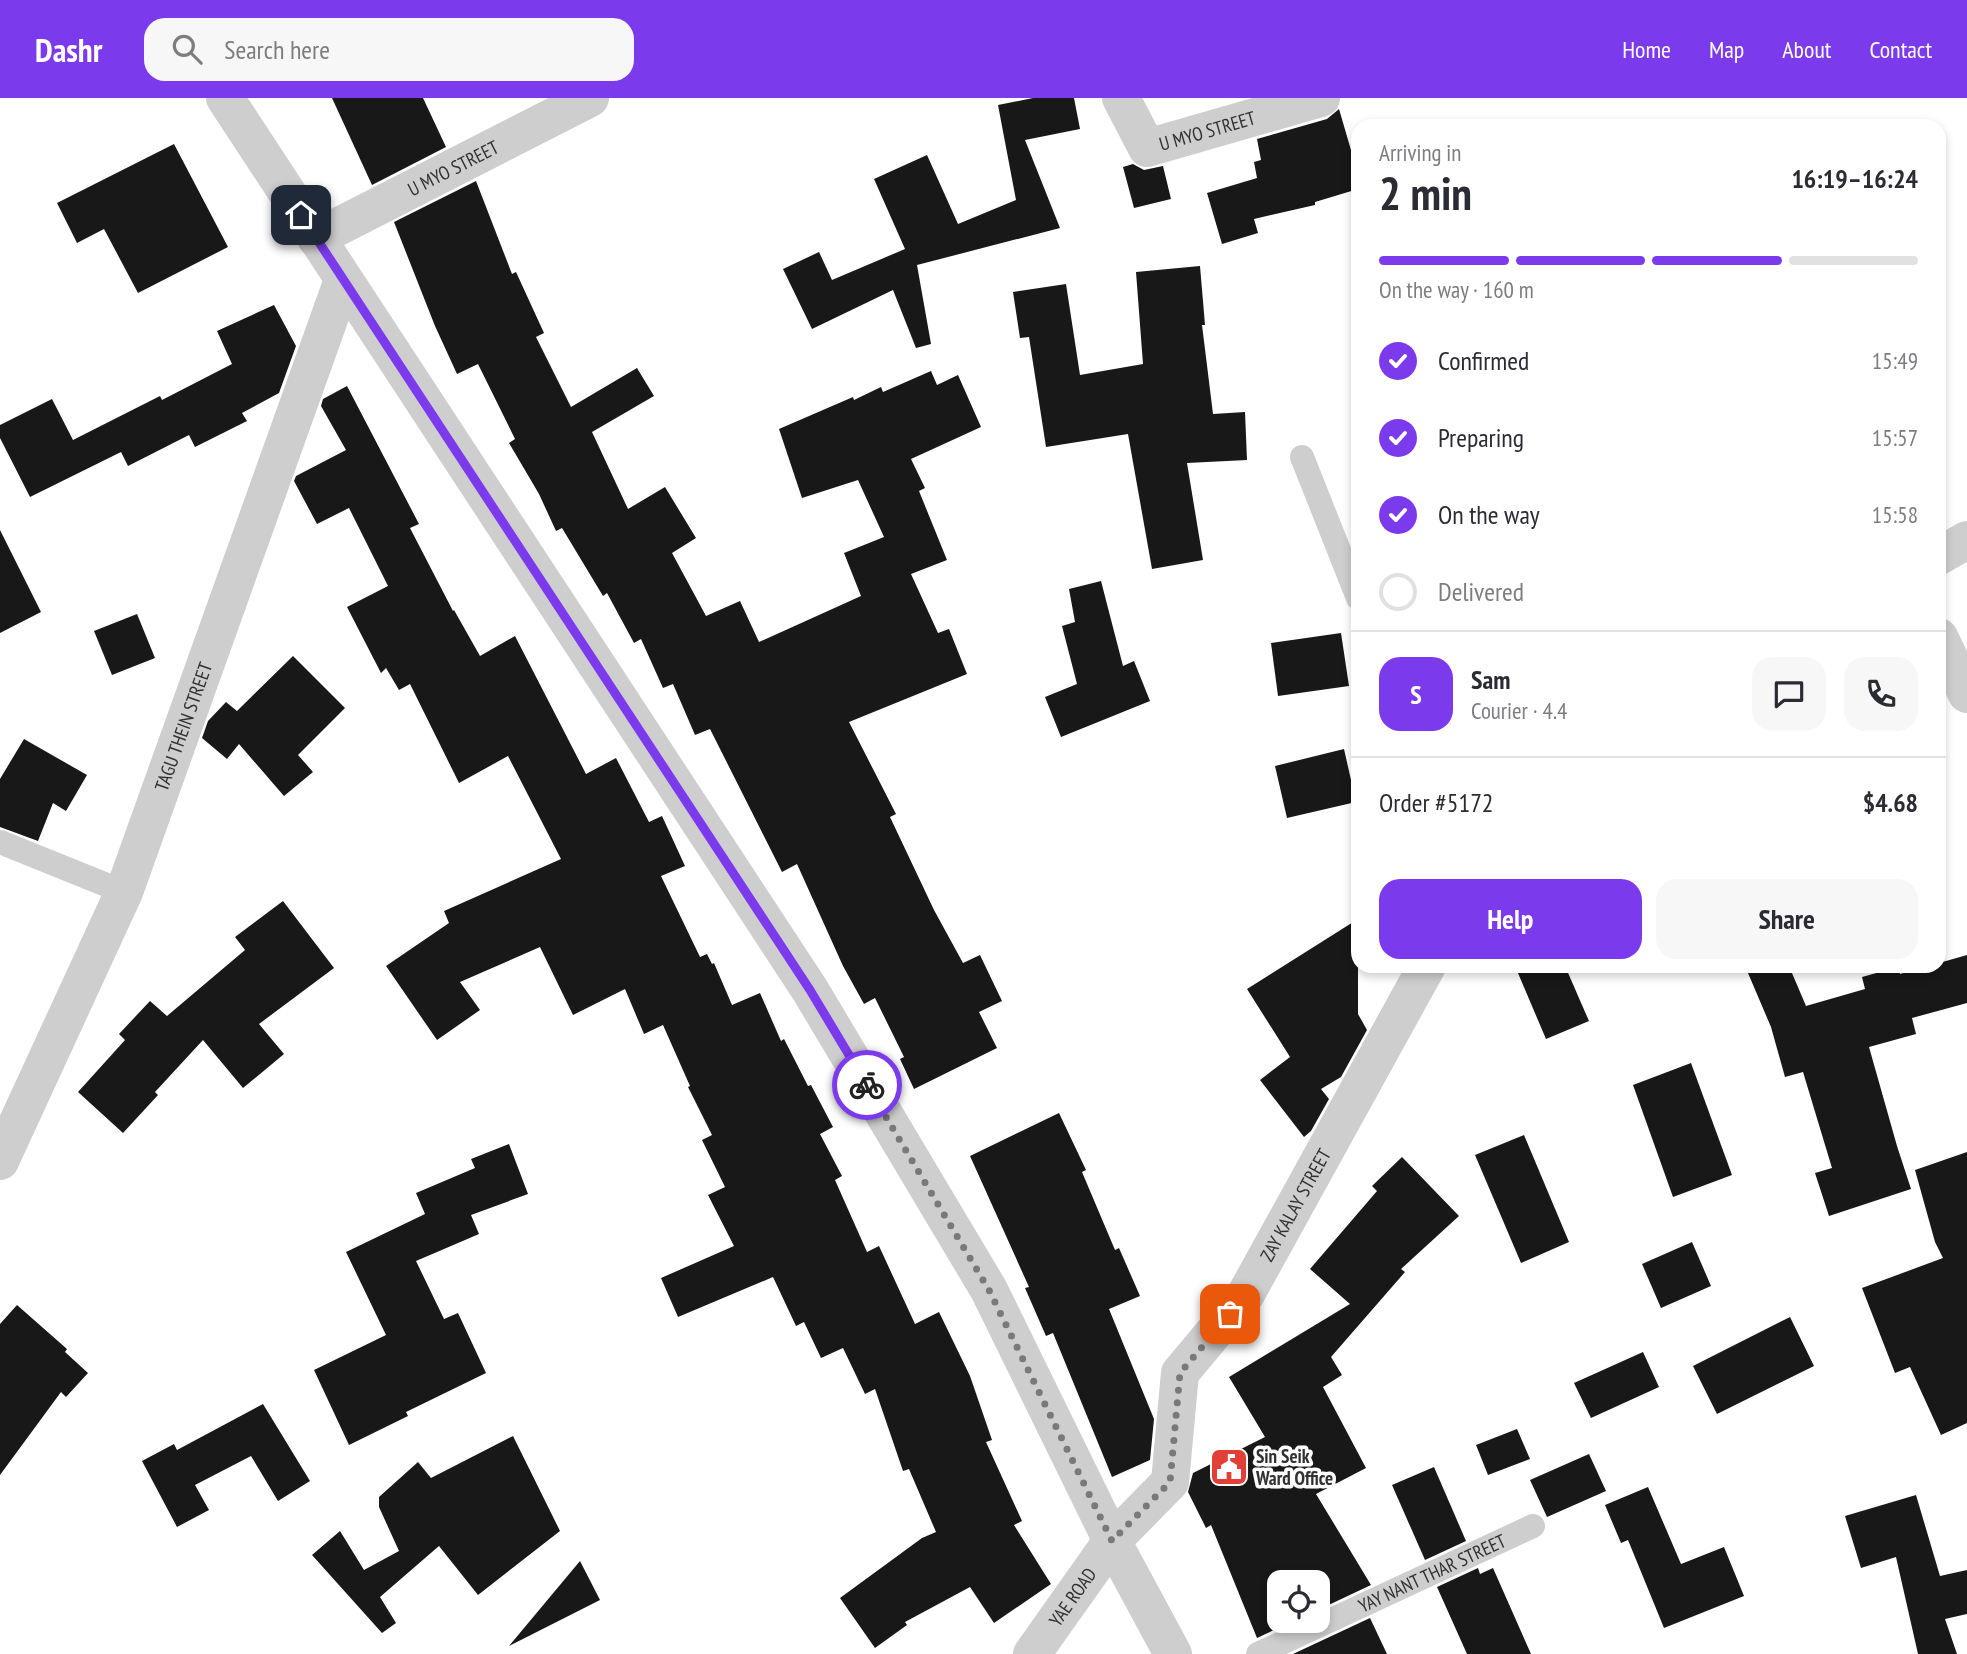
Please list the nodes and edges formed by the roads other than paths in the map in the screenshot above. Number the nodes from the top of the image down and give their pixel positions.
1 (225, 98) edge
2 (590, 98) edge
3 (1121, 98) edge
4 (1321, 98) edge
5 (316, 238) junction
6 (343, 280) junction
7 (1302, 457) dead end
8 (1967, 540) edge
9 (1946, 552) edge
10 (1351, 580) edge
11 (1946, 651) edge
12 (1967, 694) edge
13 (0, 842) edge
14 (124, 892) junction
15 (1423, 973) edge
16 (0, 1161) edge
17 (1533, 1526) dead end
18 (1112, 1541) junction
19 (1032, 1654) edge
20 (1173, 1654) edge
21 (1258, 1654) edge

1 - 5 street, YAE ROAD
2 - 5 street, U MYO STREET
3 - 4 street, U MYO STREET
5 - 6 street, YAE ROAD
6 - 14 street, TAGU THEIN STREET
6 - 18 street, YAE ROAD
7 - 10 lane
8 - 9 street
11 - 12 street
13 - 14 lane
14 - 16 street, TAGU THEIN STREET
15 - 18 street, ZAY KALAY STREET
17 - 21 lane, YAY NANT THAR STREET
18 - 19 street, YAE ROAD
18 - 20 street, YAE ROAD

